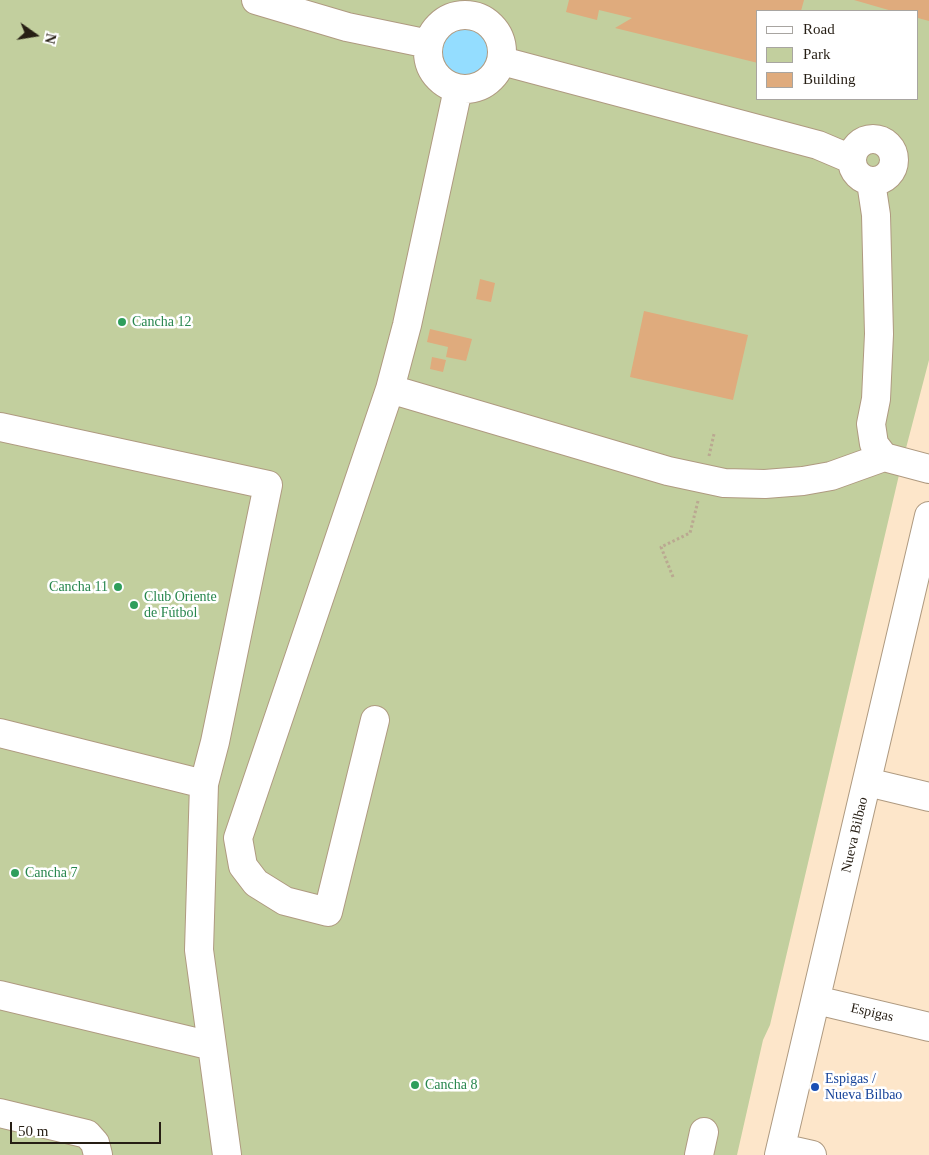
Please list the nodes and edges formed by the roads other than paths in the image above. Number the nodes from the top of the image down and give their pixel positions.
1 (256, 0) edge
2 (477, 9) edge
3 (429, 44) junction
4 (502, 61) junction
5 (458, 89) junction
6 (851, 159) junction
7 (871, 182) junction
8 (390, 389) junction
9 (0, 427) edge
10 (884, 457) junction
11 (929, 469) edge
12 (929, 516) edge
13 (375, 720) dead end
14 (0, 733) edge
15 (867, 782) junction
16 (204, 784) junction
17 (929, 797) edge
18 (0, 995) edge
19 (816, 1000) junction
20 (929, 1027) edge
21 (212, 1046) junction
22 (0, 1113) edge
23 (95, 1151) edge
24 (780, 1152) edge
25 (227, 1155) edge
26 (812, 1155) edge

1 - 3 street
2 - 3 street
2 - 4 street
3 - 5 street
4 - 5 street
4 - 6 street
5 - 8 street
6 - 7 street
6 - 7 street
7 - 10 street
8 - 10 street
8 - 13 street
9 - 16 street
10 - 11 street
12 - 15 street, Nueva Bilbao
14 - 16 street
15 - 17 street
15 - 19 street, Nueva Bilbao
16 - 21 street
18 - 21 street
19 - 20 street, Espigas
19 - 24 street, Nueva Bilbao
21 - 25 street
22 - 23 street
24 - 26 street

